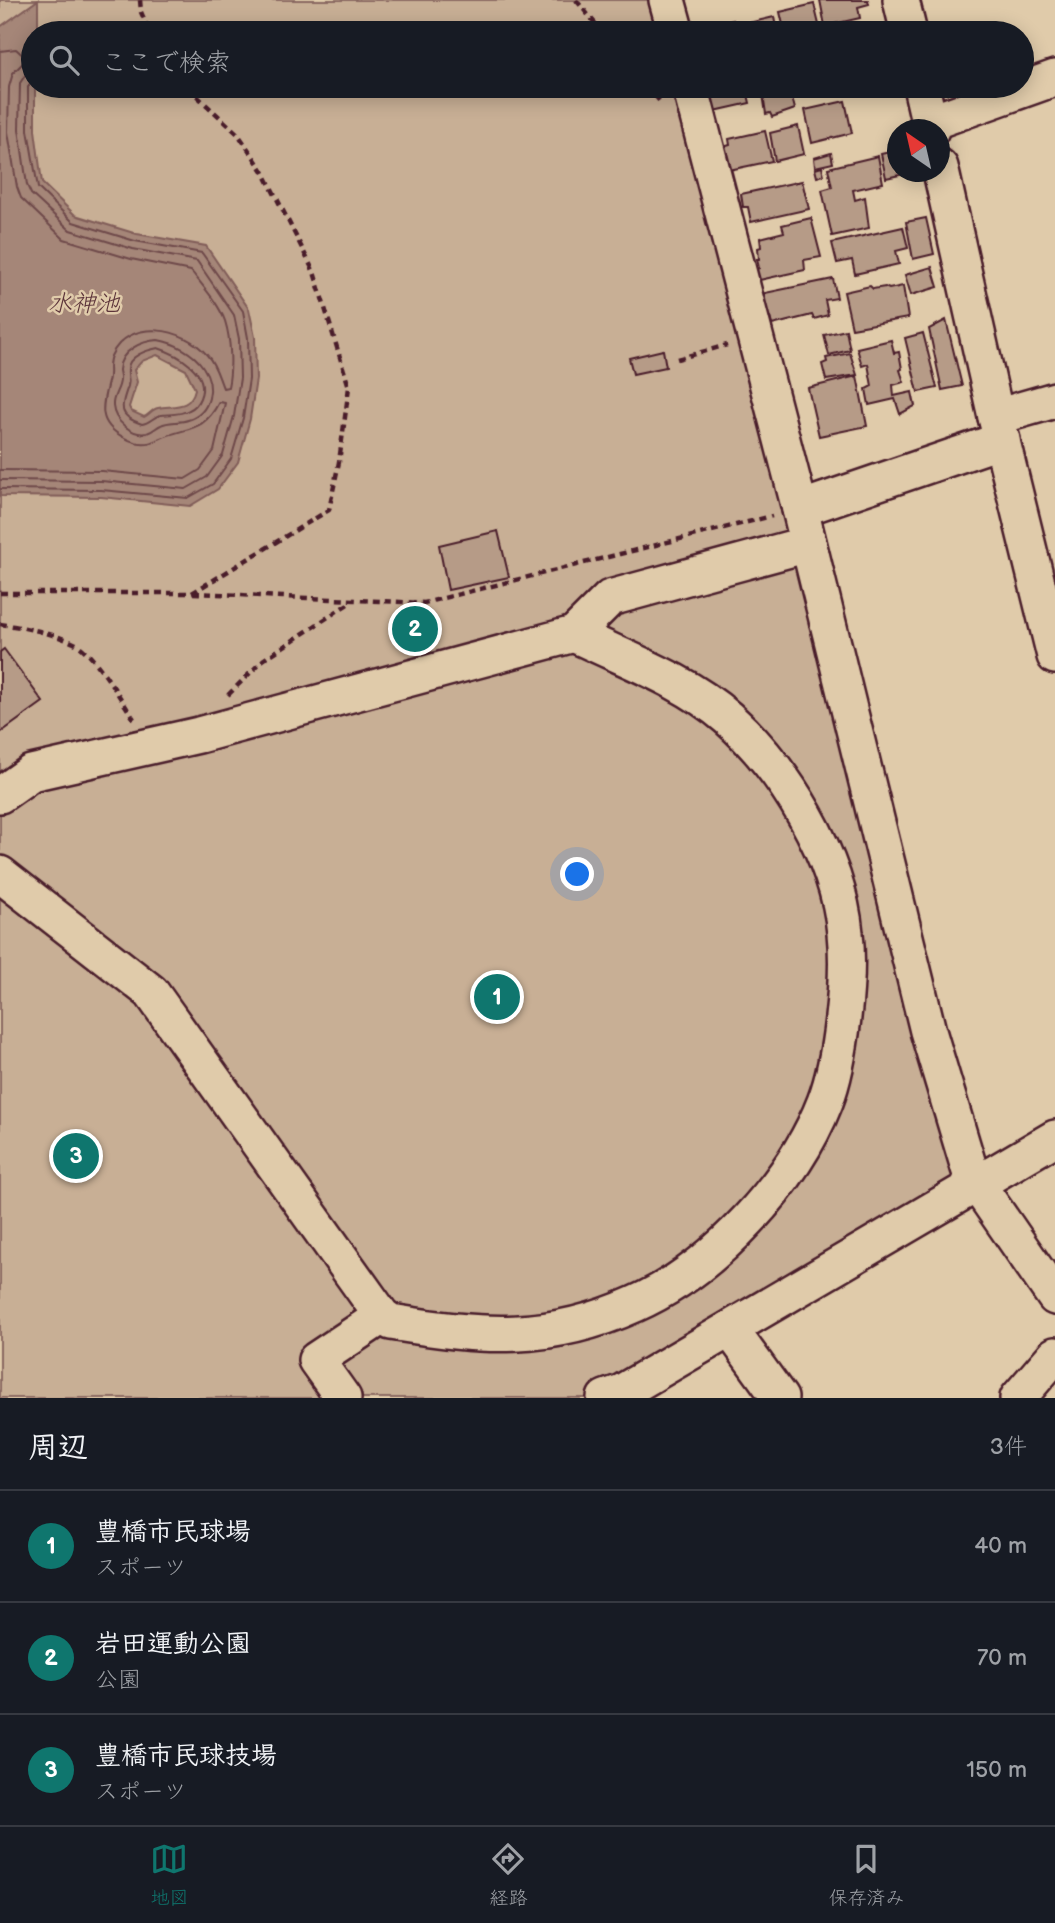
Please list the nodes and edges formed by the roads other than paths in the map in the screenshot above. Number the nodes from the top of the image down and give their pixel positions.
1 (667, 0) edge
2 (901, 0) edge
3 (673, 21) edge
4 (906, 21) edge
5 (1055, 78) edge
6 (1034, 86) edge
7 (693, 98) edge
8 (924, 98) edge
9 (1003, 98) edge
10 (928, 119) edge
11 (948, 119) edge
12 (943, 182) edge
13 (1055, 400) edge
14 (999, 428) junction
15 (800, 509) junction
16 (808, 544) junction
17 (575, 634) junction
18 (1055, 656) edge
19 (0, 794) edge
20 (0, 874) edge
21 (1055, 1138) edge
22 (977, 1184) junction
23 (1055, 1297) edge
24 (382, 1316) junction
25 (730, 1329) junction
26 (1055, 1355) edge
27 (342, 1398) edge
28 (605, 1398) edge
29 (780, 1398) edge
30 (1018, 1398) edge

1 - 3 street
2 - 4 street
5 - 6 street
7 - 15 street
8 - 10 street
9 - 11 street
12 - 14 street
13 - 14 street
14 - 15 street
14 - 18 street
15 - 16 street
16 - 17 street
16 - 22 street
17 - 19 street
17 - 24 street
20 - 24 street
21 - 22 street
22 - 23 street
22 - 25 street
24 - 27 street
25 - 28 street
25 - 29 street
26 - 30 street

